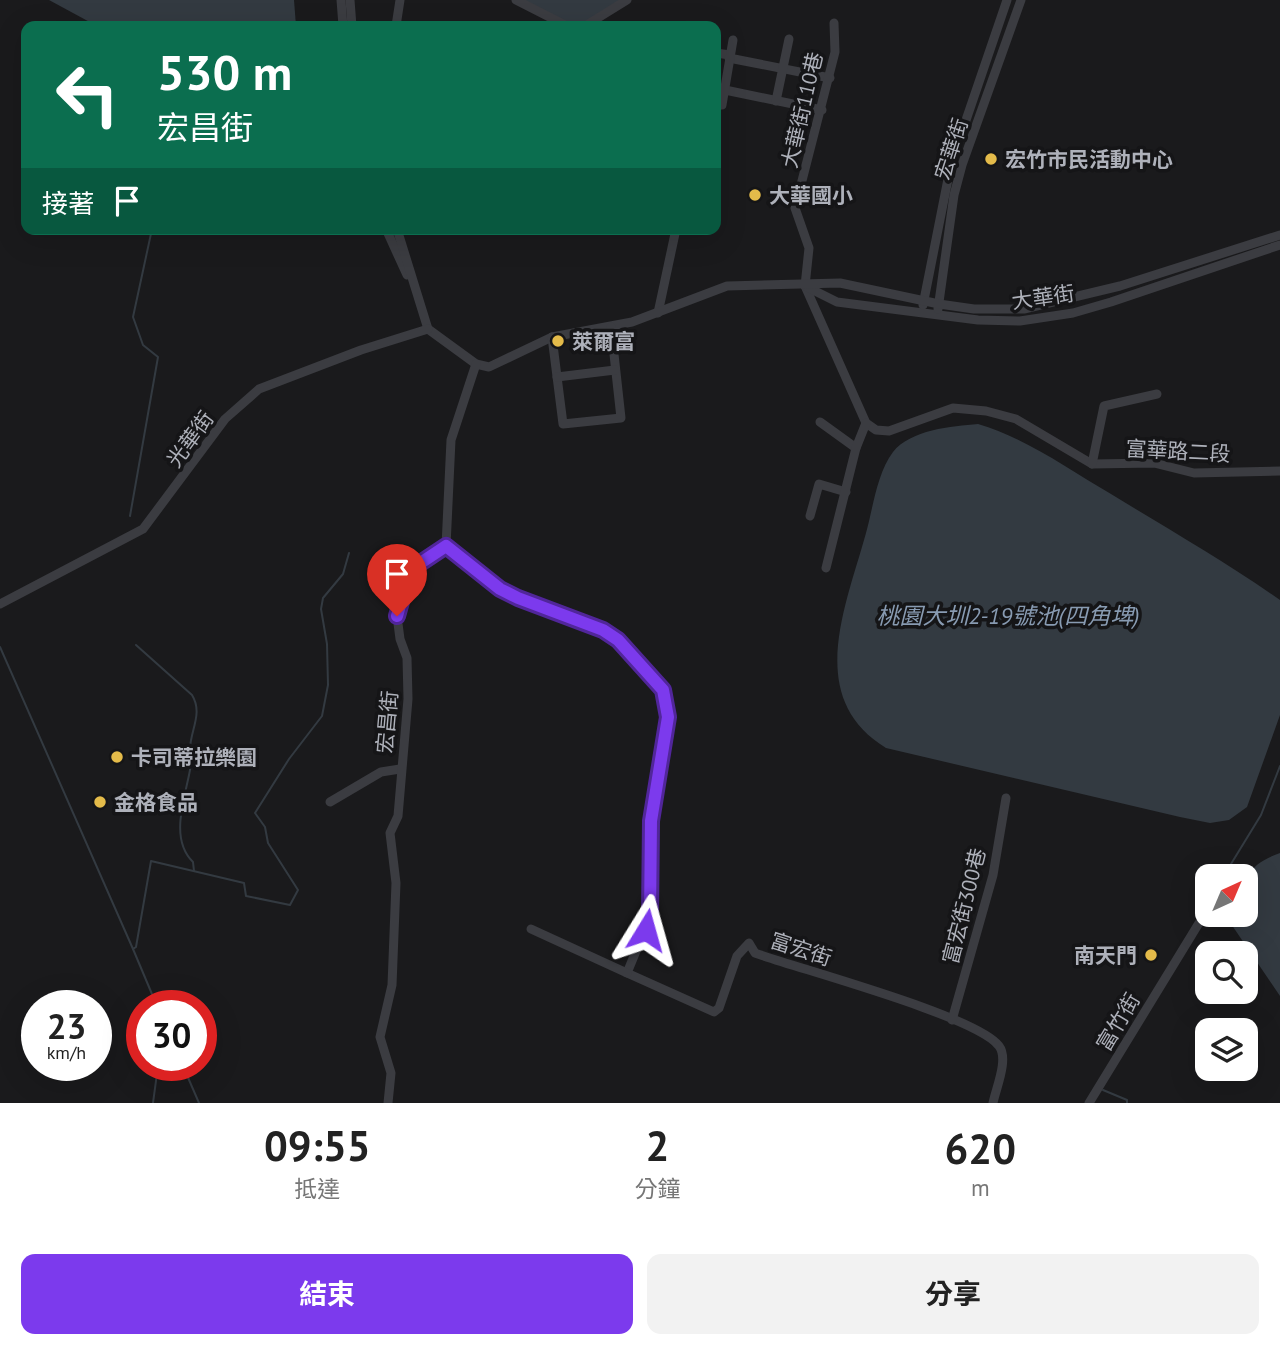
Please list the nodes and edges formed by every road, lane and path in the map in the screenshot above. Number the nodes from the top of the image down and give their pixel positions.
1 (341, 0) edge
2 (351, 0) edge
3 (400, 0) edge
4 (516, 0) edge
5 (627, 0) edge
6 (1006, 0) edge
7 (1021, 0) edge
8 (343, 21) edge
9 (352, 21) edge
10 (397, 21) edge
11 (557, 21) edge
12 (593, 21) edge
13 (834, 23) dead end
14 (789, 39) dead end
15 (733, 40) dead end
16 (721, 54) edge
17 (729, 56) junction
18 (783, 70) junction
19 (830, 78) junction
20 (725, 90) junction
21 (976, 92) junction
22 (986, 97) junction
23 (776, 101) junction
24 (721, 106) edge
25 (822, 110) junction
26 (951, 164) junction
27 (961, 168) junction
28 (389, 235) edge
29 (399, 235) edge
30 (675, 235) edge
31 (1280, 235) edge
32 (1280, 245) edge
33 (1163, 272) junction
34 (1167, 283) junction
35 (805, 286) junction
36 (416, 295) junction
37 (924, 300) junction
38 (1064, 301) junction
39 (938, 309) junction
40 (923, 311) junction
41 (658, 313) junction
42 (1069, 313) junction
43 (611, 327) junction
44 (428, 330) junction
45 (552, 337) junction
46 (476, 364) junction
47 (615, 370) junction
48 (557, 377) junction
49 (1157, 394) dead end
50 (820, 422) dead end
51 (866, 423) junction
52 (856, 449) junction
53 (1092, 464) junction
54 (1280, 471) edge
55 (846, 492) junction
56 (810, 516) dead end
57 (446, 546) junction
58 (826, 568) dead end
59 (0, 604) edge
60 (400, 769) junction
61 (1006, 798) dead end
62 (330, 802) dead end
63 (1196, 928) edge
64 (531, 929) dead end
65 (627, 972) junction
66 (952, 1020) junction
67 (388, 1103) edge
68 (993, 1103) edge
69 (1089, 1103) edge

1 - 8 street
2 - 9 street
3 - 10 street
4 - 11 street
5 - 12 street
6 - 21 street, 宏華街
7 - 22 street, 宏華街
13 - 19 street, 大華街110巷
14 - 18 street
15 - 17 street
16 - 17 street
17 - 18 street
17 - 20 street
18 - 19 street
18 - 23 street
19 - 25 street, 大華街110巷
20 - 23 street
20 - 24 street
21 - 22 street
21 - 26 street, 宏華街
22 - 27 street, 宏華街
23 - 25 street
25 - 35 street, 大華街110巷
26 - 27 street
26 - 37 street, 宏華街
27 - 39 street, 宏華街
28 - 36 street
29 - 36 street
30 - 41 street
31 - 33 street, 大華街
32 - 34 street, 大華街
33 - 34 street
33 - 38 street, 大華街
34 - 42 street, 大華街
35 - 37 street, 大華街
35 - 40 street, 大華街
35 - 41 street, 大華街
35 - 51 street
36 - 44 street
37 - 39 street, 大華街
37 - 40 street, 宏華街
38 - 39 street, 大華街
38 - 42 street
39 - 40 street, 大華街
39 - 42 street, 大華街
41 - 43 street, 大華街
43 - 45 street, 大華街
43 - 47 street
44 - 46 street
44 - 59 street, 光華街
45 - 46 street, 大華街
45 - 48 street
46 - 57 street
47 - 48 street
47 - 48 street
49 - 53 street
50 - 52 street
51 - 52 street
51 - 53 street
52 - 55 street
53 - 54 street, 富華路二段
55 - 56 street
55 - 58 street
57 - 60 street, 宏昌街
57 - 65 street
60 - 62 street
60 - 67 street, 宏昌街
61 - 66 street, 富宏街300巷
63 - 69 street, 富竹街
64 - 65 street
65 - 66 street, 富宏街
66 - 68 street, 富宏街

